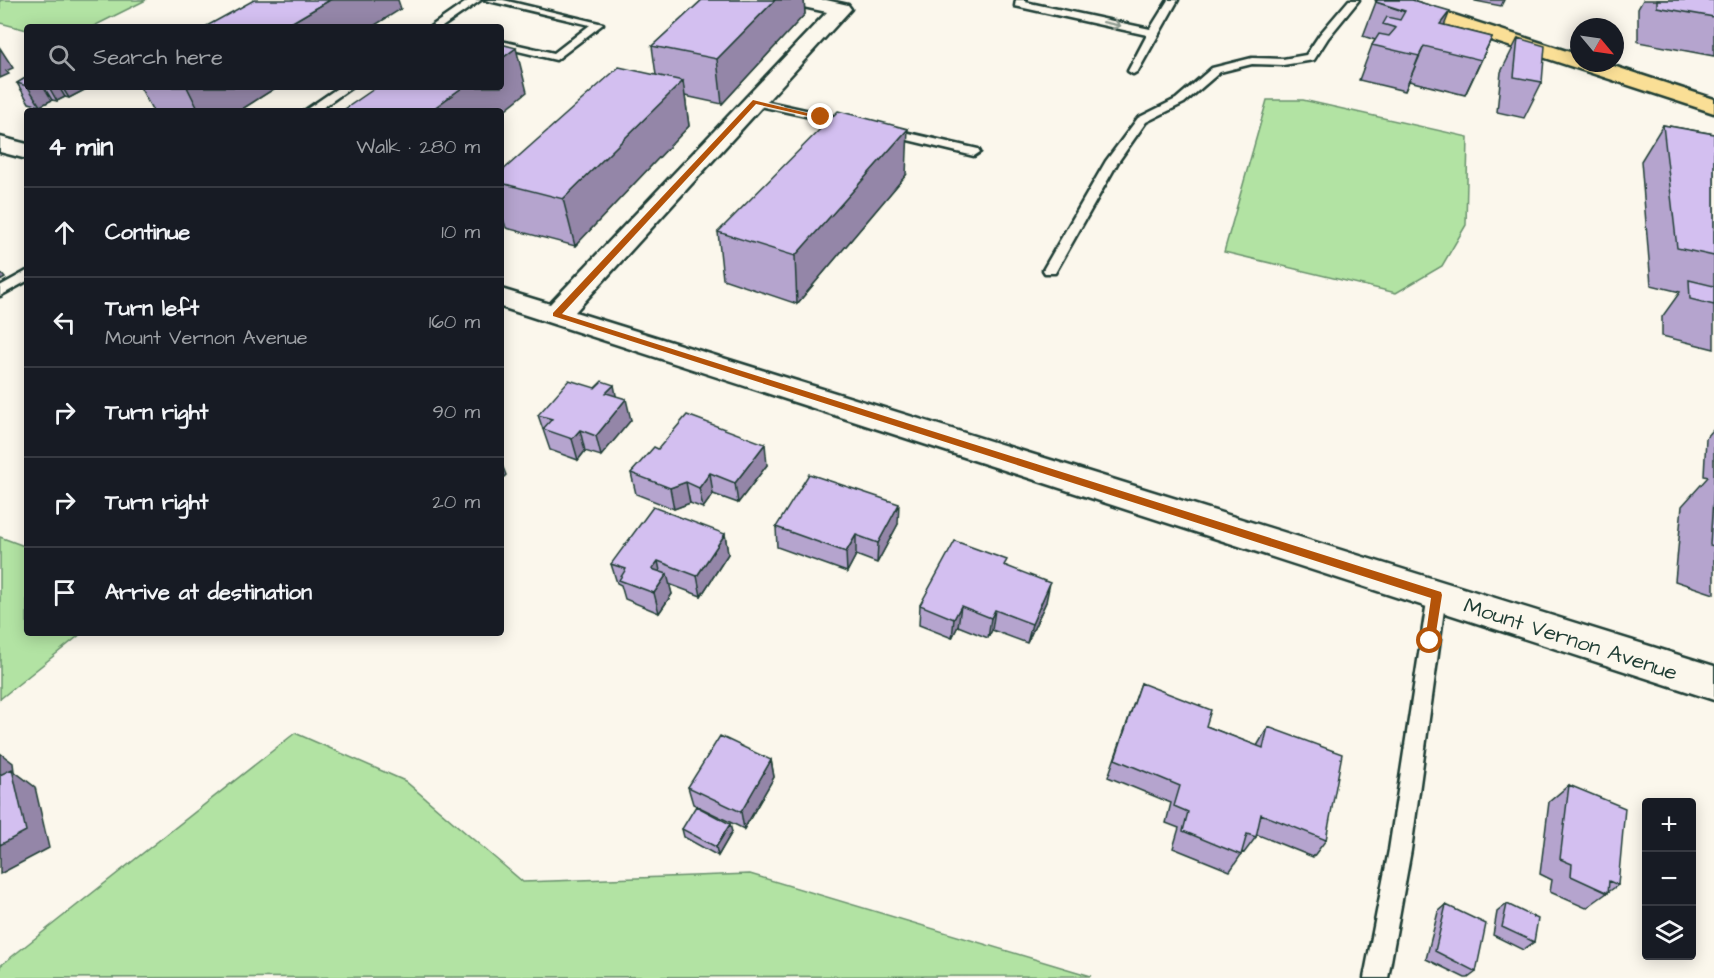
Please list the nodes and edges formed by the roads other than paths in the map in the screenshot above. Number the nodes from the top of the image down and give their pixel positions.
1 (476, 0) edge
2 (490, 0) edge
3 (796, 0) edge
4 (1021, 0) edge
5 (1173, 0) edge
6 (1354, 0) edge
7 (1387, 0) edge
8 (440, 24) edge
9 (1154, 33) junction
10 (504, 45) edge
11 (1570, 60) edge
12 (1133, 71) dead end
13 (1608, 72) edge
14 (342, 90) edge
15 (755, 102) junction
16 (1714, 106) edge
17 (314, 108) edge
18 (0, 144) edge
19 (24, 151) edge
20 (974, 152) dead end
21 (1050, 270) dead end
22 (24, 276) edge
23 (0, 292) edge
24 (504, 299) edge
25 (556, 315) junction
26 (1437, 595) junction
27 (1714, 683) edge
28 (1376, 978) edge

1 - 8 lane
2 - 10 lane
3 - 15 street
4 -> 9 lane
5 - 9 lane
6 - 21 lane
7 - 11 main road
9 - 12 lane
13 - 16 main road
14 - 17 lane
15 - 20 lane
15 - 25 street
18 - 19 street
22 - 23 lane
24 - 25 street, Mount Vernon Avenue
25 - 26 street, Mount Vernon Avenue
26 - 27 street, Mount Vernon Avenue
26 - 28 lane

